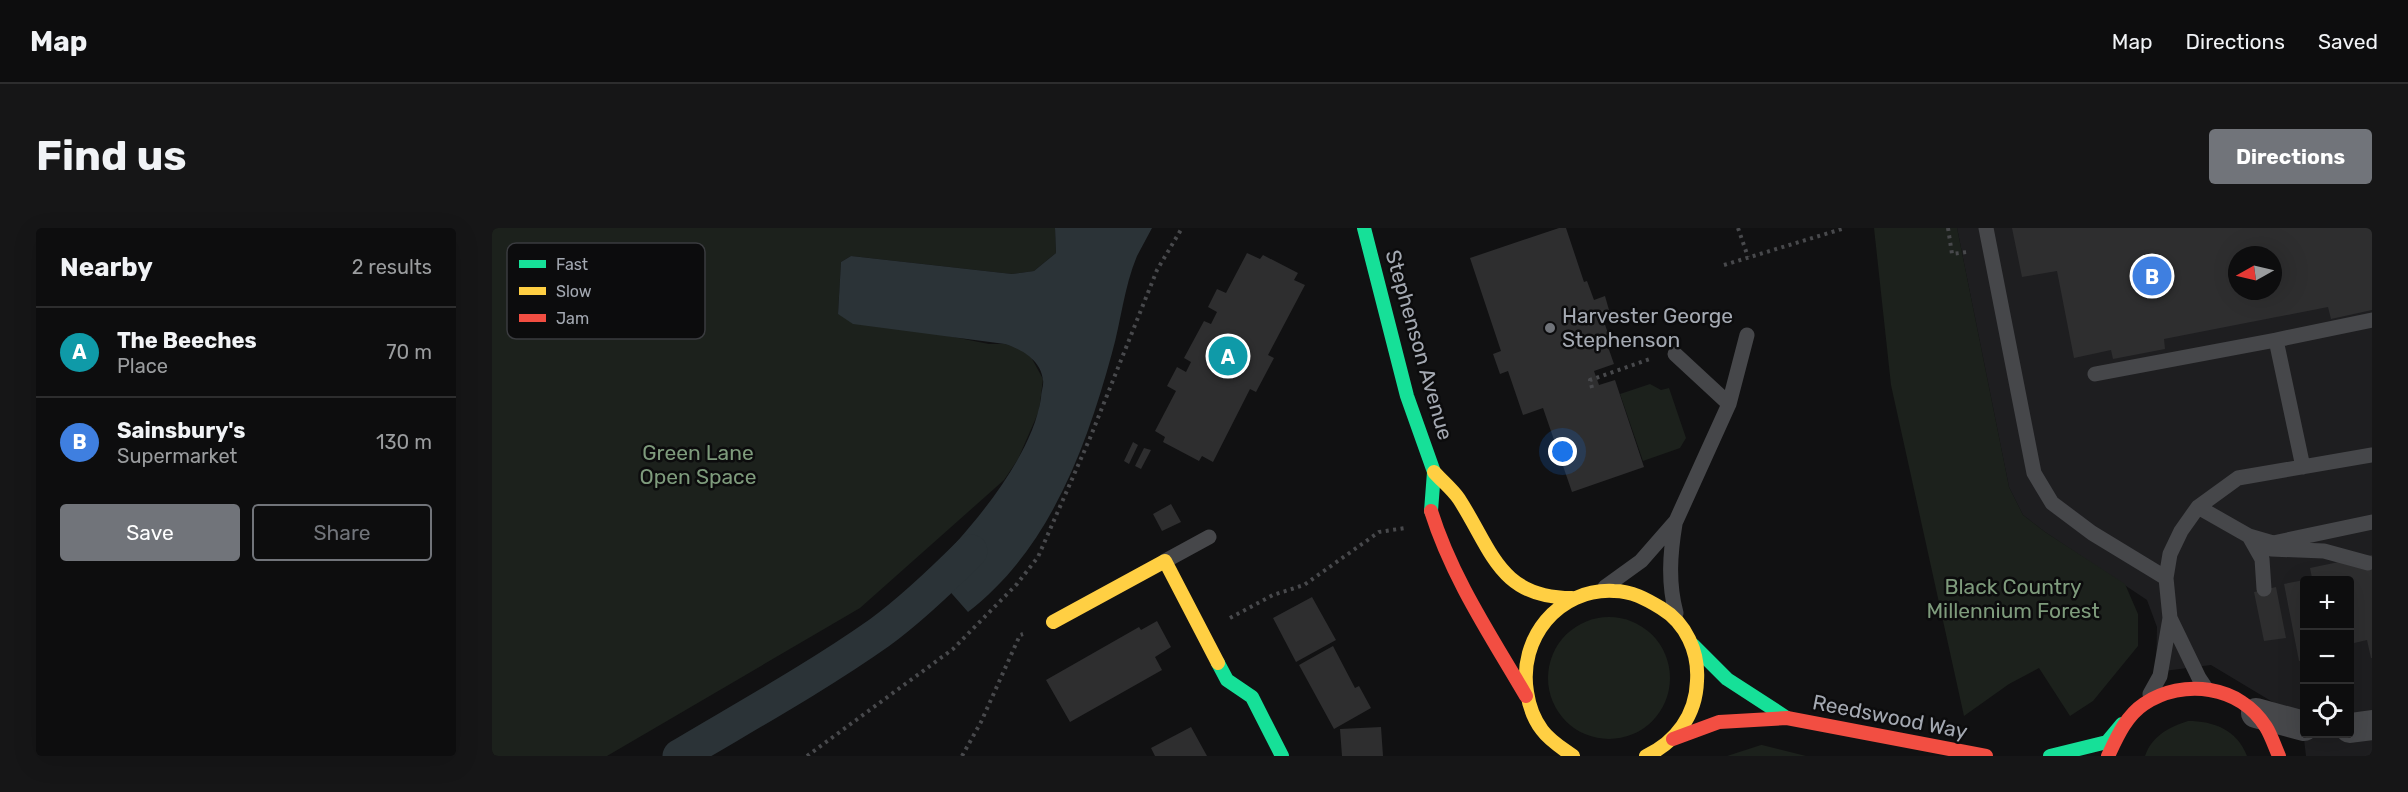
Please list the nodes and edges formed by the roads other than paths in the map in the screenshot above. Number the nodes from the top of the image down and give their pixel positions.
1 (1364, 228) edge
2 (1986, 228) edge
3 (2372, 320) edge
4 (1747, 335) dead end
5 (2276, 340) junction
6 (1669, 355) road end
7 (2095, 374) dead end
8 (1729, 404) junction
9 (2372, 455) edge
10 (2303, 467) junction
11 (1434, 472) junction
12 (2199, 507) junction
13 (1676, 521) junction
14 (2372, 522) edge
15 (2250, 536) junction
16 (1209, 537) dead end
17 (1165, 561) junction
18 (2368, 563) dead end
19 (2166, 578) junction
20 (1600, 590) junction
21 (2264, 590) dead end
22 (1572, 598) junction
23 (2170, 618) junction
24 (1678, 620) junction
25 (1053, 622) road end
26 (1693, 645) junction
27 (2205, 687) junction
28 (1526, 696) junction
29 (2138, 707) junction
30 (2256, 713) junction
31 (1533, 717) junction
32 (1787, 718) junction
33 (2125, 720) junction
34 (2300, 725) edge
35 (2372, 725) edge
36 (2354, 727) edge
37 (1673, 739) junction
38 (1536, 740) dead end
39 (1651, 755) edge
40 (1282, 756) edge
41 (1573, 756) edge
42 (1986, 756) edge
43 (2050, 756) edge
44 (2108, 756) edge
45 (2279, 756) edge

1 - 11 street, Stephenson Avenue
2 - 19 lane
3 - 5 lane
4 - 8 lane
5 - 7 lane
5 - 10 lane
6 - 8 lane
8 - 13 lane
9 - 10 lane
10 - 12 lane
11 - 22 street, Stephenson Avenue
11 - 28 street, Stephenson Avenue
12 - 15 lane
12 - 19 lane
13 - 20 lane
13 - 24 lane
14 - 15 lane
15 - 18 lane
15 - 21 lane
16 - 17 lane
17 - 25 street
17 - 40 street
19 - 23 lane
20 - 22 street
20 - 24 street
22 - 28 street
23 - 27 lane
23 - 29 lane
24 - 26 street
26 - 32 street, Reedswood Way
26 - 37 street
27 - 29 street
27 - 30 street
28 - 31 street
29 - 33 street
30 - 34 street
30 - 45 street
31 - 38 street
31 - 41 street
32 - 37 street, Reedswood Way
32 - 42 street, Reedswood Way
33 - 43 street
33 - 44 street
35 - 36 street
37 - 39 street

